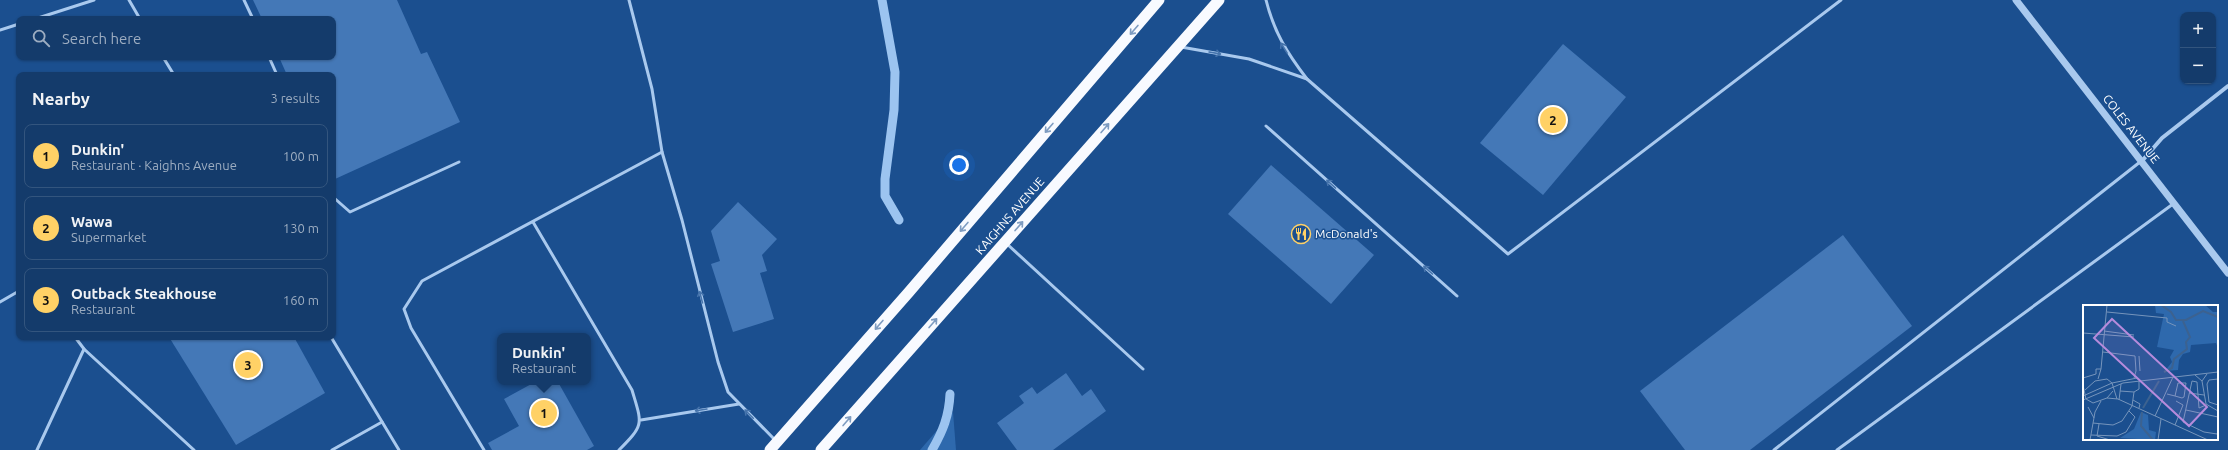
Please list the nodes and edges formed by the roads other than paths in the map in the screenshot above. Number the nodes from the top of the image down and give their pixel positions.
1 (94, 0) edge
2 (129, 0) edge
3 (244, 0) edge
4 (629, 0) edge
5 (1159, 0) edge
6 (1219, 0) edge
7 (1266, 0) edge
8 (1841, 0) edge
9 (2016, 0) edge
10 (44, 16) edge
11 (138, 16) edge
12 (252, 16) edge
13 (16, 25) edge
14 (0, 30) edge
15 (1177, 46) junction
16 (165, 60) edge
17 (270, 60) edge
18 (172, 72) edge
19 (276, 72) edge
20 (1307, 79) junction
21 (2228, 86) edge
22 (1266, 126) dead end
23 (662, 152) junction
24 (2142, 161) junction
25 (459, 162) dead end
26 (336, 200) edge
27 (2174, 203) junction
28 (533, 222) junction
29 (1004, 242) junction
30 (2228, 273) edge
31 (16, 293) edge
32 (1457, 296) dead end
33 (0, 302) edge
34 (77, 340) edge
35 (333, 340) edge
36 (84, 349) junction
37 (1143, 369) dead end
38 (739, 404) junction
39 (641, 420) junction
40 (382, 422) junction
41 (773, 446) edge
42 (37, 450) edge
43 (194, 450) edge
44 (332, 450) edge
45 (399, 450) edge
46 (484, 450) edge
47 (619, 450) edge
48 (821, 450) edge
49 (1774, 450) edge
50 (1837, 450) edge

1 - 10 lane
2 - 11 lane
3 - 12 lane
4 - 23 lane
5 -> 41 highway
6 - 15 highway, KAIGHNS AVENUE
20 -> 7 lane
8 - 20 lane
9 - 24 street, COLES AVENUE
13 - 14 lane
15 -> 20 lane
29 -> 15 highway, KAIGHNS AVENUE
16 - 18 lane
17 - 19 lane
21 - 24 street
32 -> 22 lane
23 - 28 lane
38 -> 23 lane
24 - 27 street, COLES AVENUE
24 - 49 lane
25 - 26 lane
27 - 30 street, COLES AVENUE
27 - 50 lane
28 - 39 lane
28 - 46 lane
29 - 37 lane
48 -> 29 highway, KAIGHNS AVENUE
31 - 33 lane
34 - 36 lane
35 - 40 lane
36 - 42 lane
36 - 43 lane
38 -> 39 lane
41 -> 38 lane
39 - 47 lane
40 - 44 lane
40 - 45 lane

